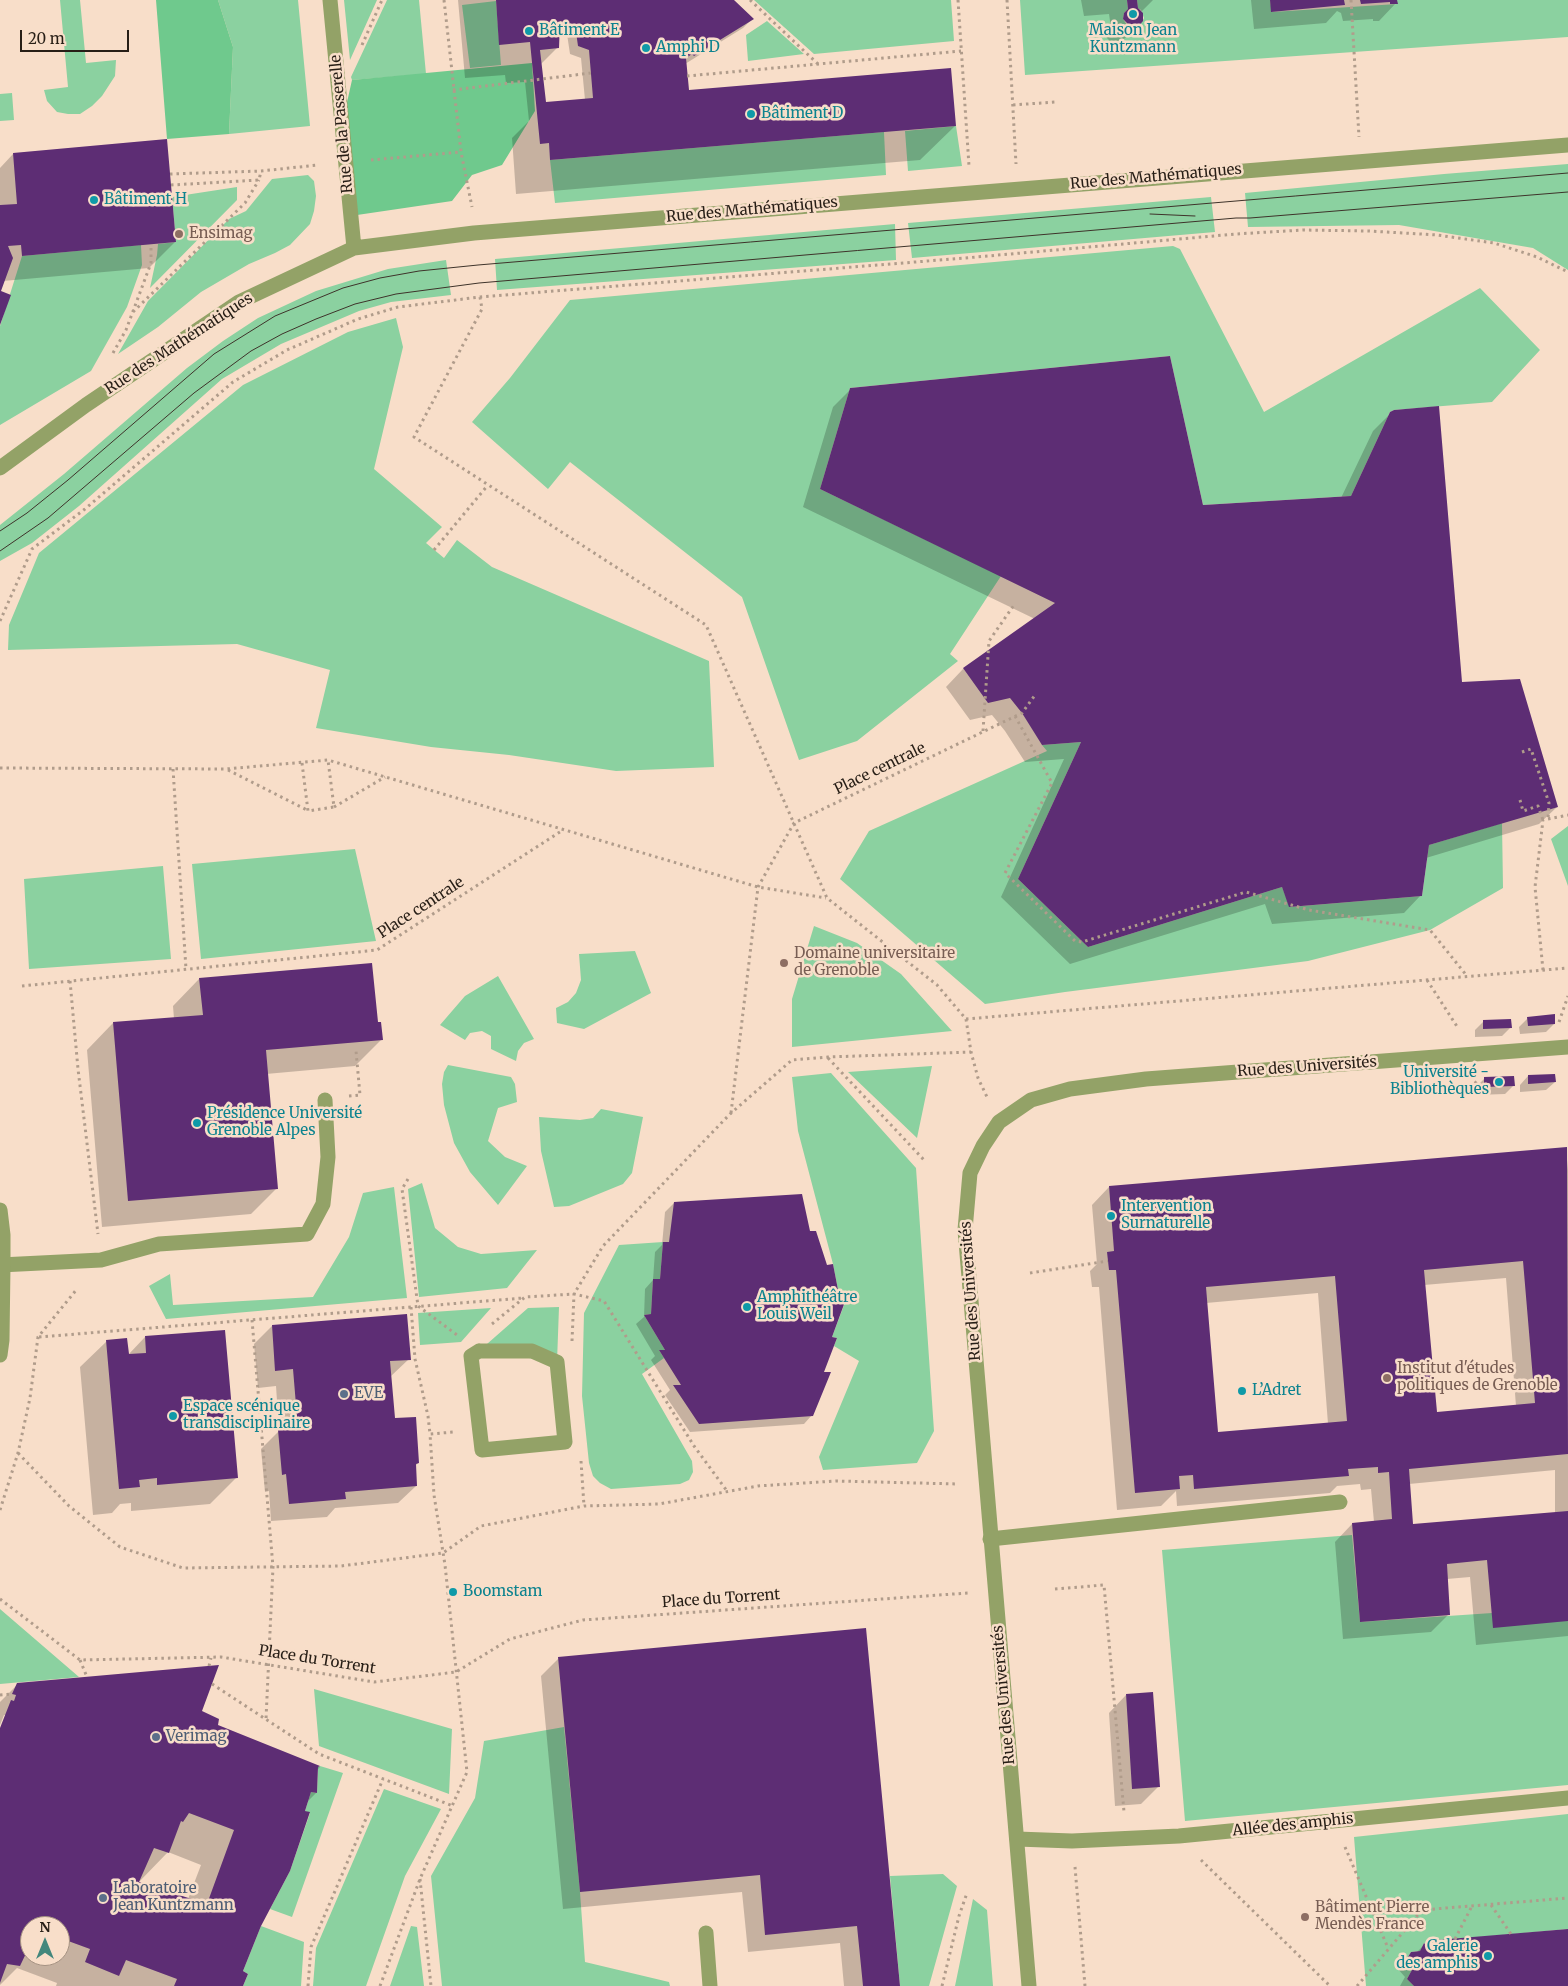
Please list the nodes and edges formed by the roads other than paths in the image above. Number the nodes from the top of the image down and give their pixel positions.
1 (330, 0) edge
2 (1568, 145) edge
3 (354, 248) junction
4 (0, 468) edge
5 (1568, 1047) edge
6 (325, 1100) road end
7 (0, 1210) edge
8 (2, 1265) edge
9 (479, 1351) joint
10 (0, 1355) edge
11 (1340, 1502) dead end
12 (990, 1539) junction
13 (1568, 1798) edge
14 (1016, 1839) junction
15 (706, 1932) dead end
16 (710, 1986) edge
17 (1029, 1986) edge

1 - 3 street, Rue de la Passerelle
2 - 3 street, Rue des Mathématiques
3 - 4 street, Rue des Mathématiques
5 - 12 street, Rue des Universités
6 - 8 street
7 - 8 street
8 - 10 street
9 - 9 street
11 - 12 street
12 - 14 street, Rue des Universités
13 - 14 street, Allée des amphis
14 - 17 street, Rue des Universités
15 - 16 street

